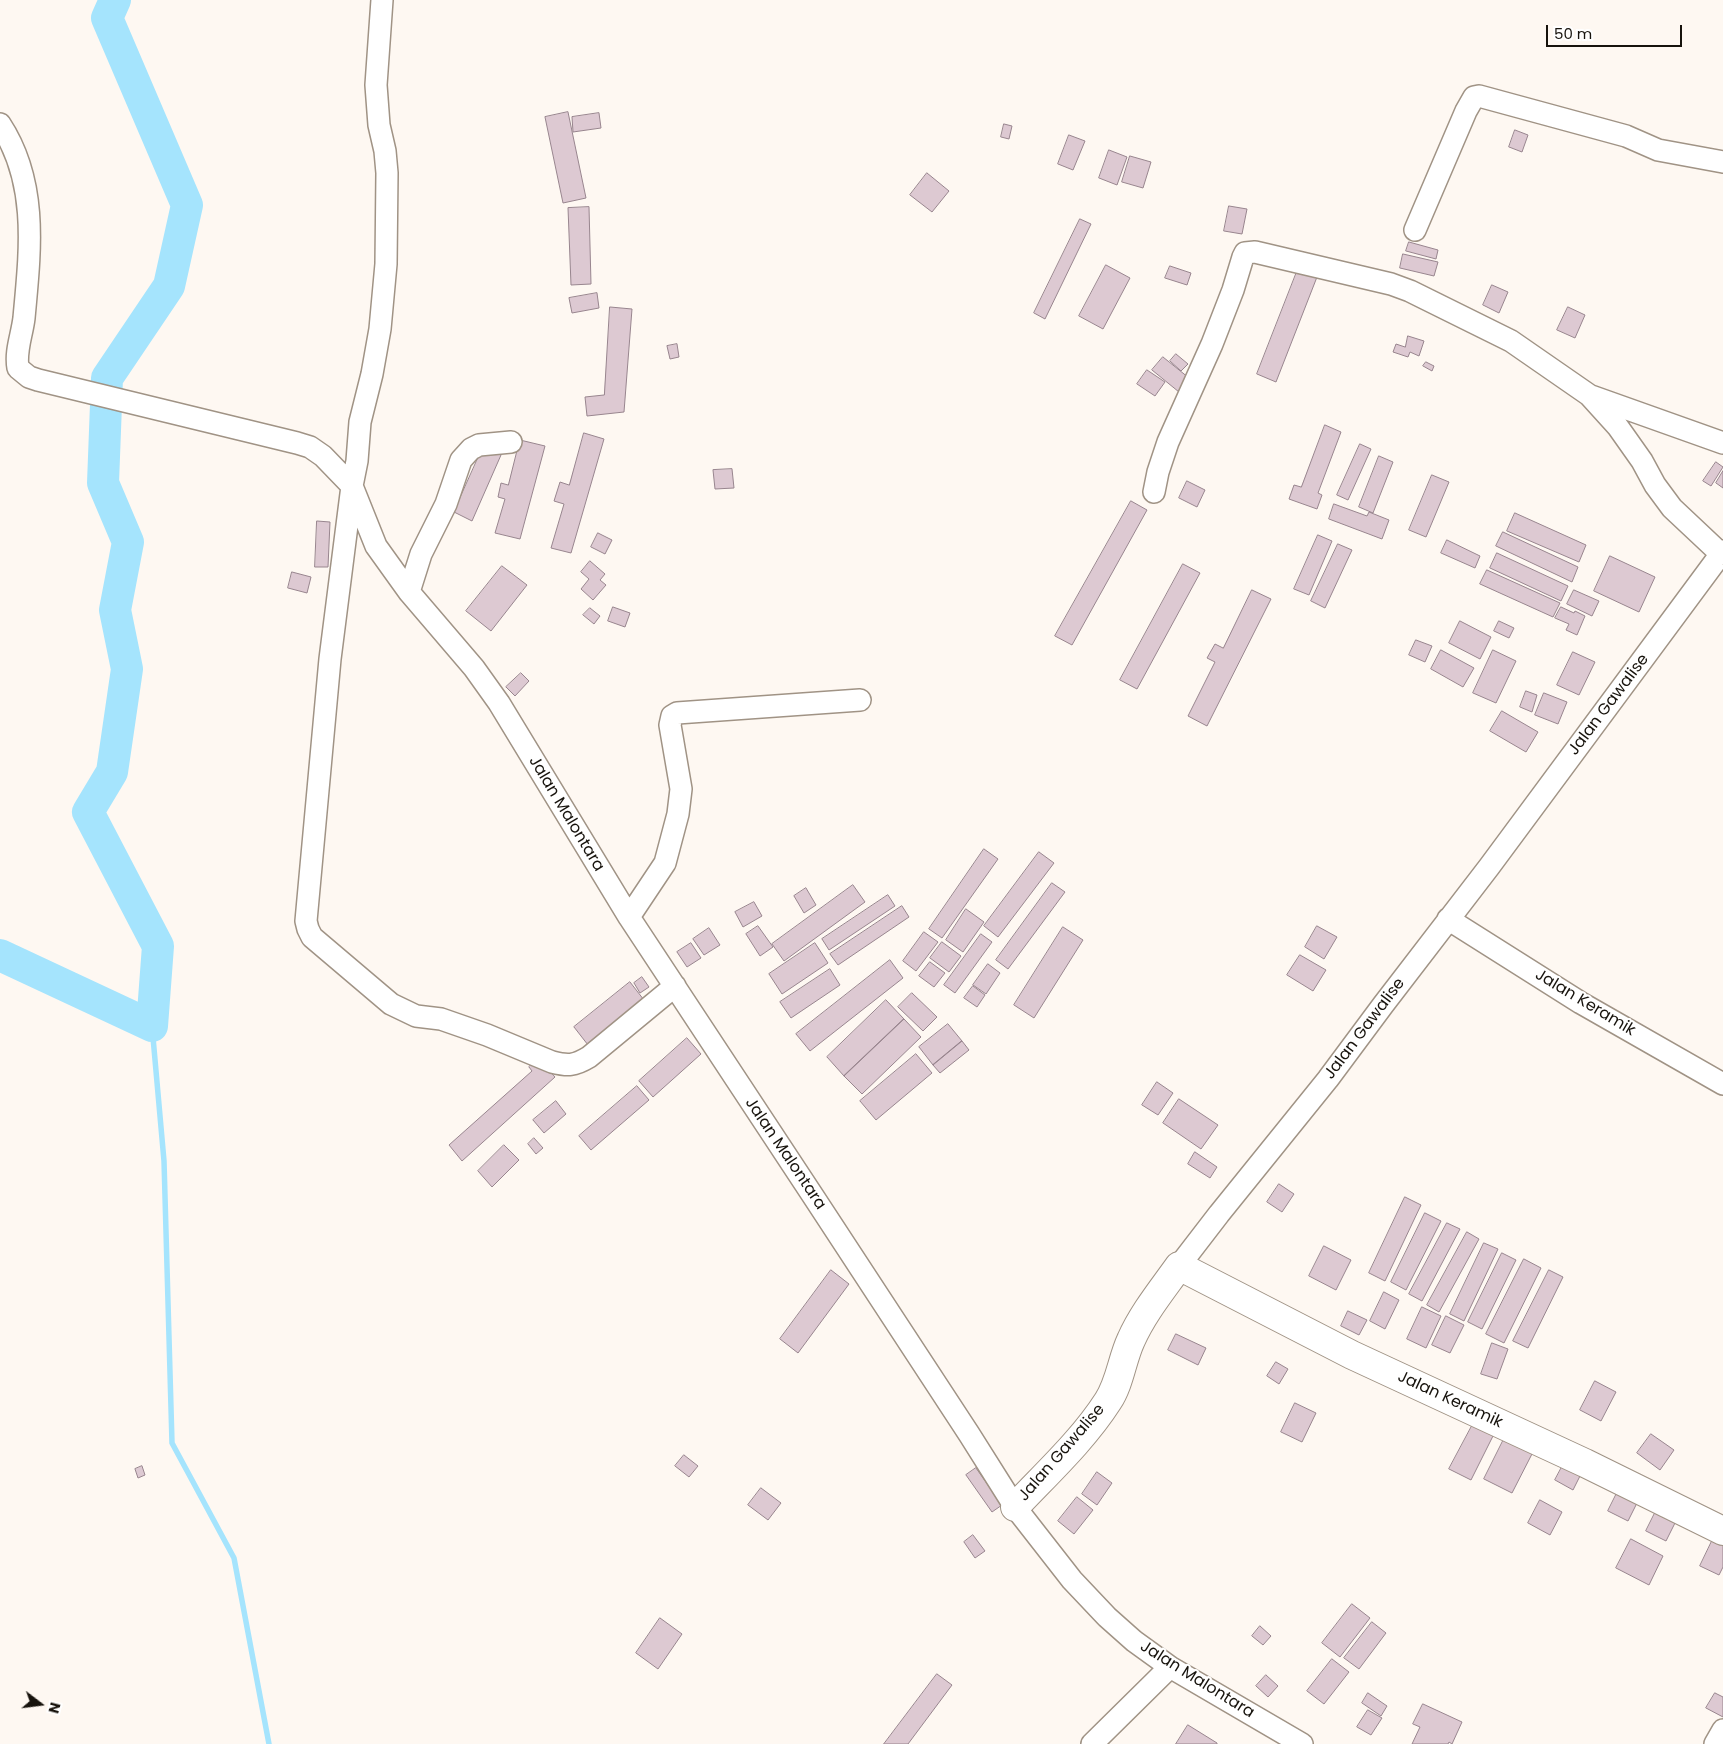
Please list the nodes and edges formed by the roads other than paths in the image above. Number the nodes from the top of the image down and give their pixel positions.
1 (382, 0) edge
2 (0, 124) edge
3 (1723, 162) edge
4 (1415, 230) dead end
5 (1589, 395) junction
6 (511, 442) dead end
7 (1723, 443) edge
8 (352, 486) junction
9 (1154, 492) dead end
10 (1722, 553) edge
11 (409, 592) junction
12 (860, 700) dead end
13 (629, 917) junction
14 (1448, 919) junction
15 (675, 986) junction
16 (1723, 1084) edge
17 (1179, 1266) junction
18 (1015, 1507) junction
19 (1723, 1531) edge
20 (1170, 1666) junction
21 (1723, 1730) edge
22 (1092, 1744) edge
23 (1302, 1744) edge
24 (1715, 1744) edge

1 - 8 street
2 - 8 street
3 - 4 street
5 - 7 street
5 - 9 street
5 - 10 street
6 - 11 street
8 - 11 street, Jalan Malontara
8 - 15 street
10 - 14 street, Jalan Gawalise
11 - 13 street, Jalan Malontara
12 - 13 street
13 - 15 street, Jalan Malontara
14 - 16 street, Jalan Keramik
14 - 17 street, Jalan Gawalise
15 - 18 street, Jalan Malontara
17 - 18 street, Jalan Gawalise
17 - 19 street, Jalan Keramik
18 - 20 street, Jalan Malontara
20 - 22 street
20 - 23 street, Jalan Malontara
21 - 24 street

